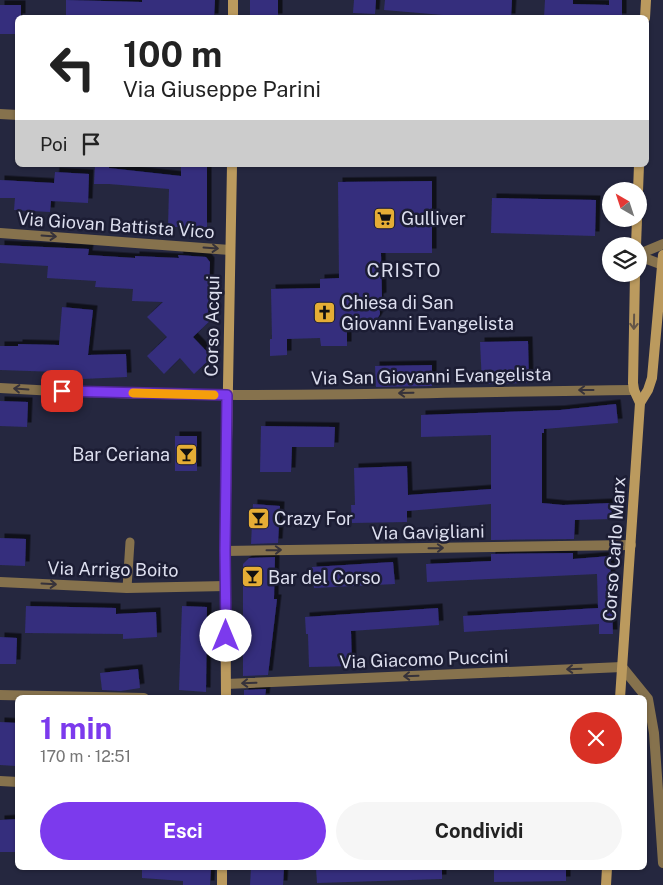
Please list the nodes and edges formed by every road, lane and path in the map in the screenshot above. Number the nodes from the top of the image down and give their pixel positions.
1 (234, 0) edge
2 (646, 0) edge
3 (234, 15) edge
4 (645, 15) edge
5 (0, 114) edge
6 (15, 115) edge
7 (232, 167) edge
8 (639, 167) edge
9 (638, 182) edge
10 (0, 232) edge
11 (663, 244) edge
12 (230, 250) junction
13 (647, 251) edge
14 (663, 255) edge
15 (647, 258) edge
16 (663, 265) edge
17 (636, 282) edge
18 (0, 388) edge
19 (634, 390) junction
20 (227, 395) junction
21 (640, 403) junction
22 (130, 542) dead end
23 (631, 545) junction
24 (225, 551) junction
25 (0, 582) edge
26 (226, 586) junction
27 (127, 588) junction
28 (622, 667) junction
29 (226, 684) junction
30 (0, 695) edge
31 (15, 695) edge
32 (226, 695) edge
33 (620, 695) edge
34 (644, 695) edge
35 (647, 699) edge
36 (0, 781) edge
37 (15, 782) edge
38 (663, 863) edge
39 (222, 870) edge
40 (607, 870) edge
41 (222, 885) edge
42 (606, 885) edge

1 - 3 main road
2 - 4 main road
5 - 6 street
7 - 12 main road, Corso Acqui
8 - 9 main road
10 -> 12 street, Via Giovan Battista Vico
11 - 13 street
12 - 20 main road, Corso Acqui
14 - 16 main road, Corso Carlo Marx
15 - 16 street
16 - 21 main road, Corso Carlo Marx
17 -> 19 main road, Corso Carlo Marx
20 -> 18 street, Via San Giovanni Evangelista
19 -> 20 street, Via San Giovanni Evangelista
19 - 21 main road, Corso Carlo Marx
20 - 24 main road, Corso Acqui
21 - 23 main road, Corso Carlo Marx
22 - 27 lane
24 -> 23 street, Via Gavigliani
23 - 28 main road, Corso Carlo Marx
24 - 26 main road, Corso Acqui
25 -> 27 street, Via Arrigo Boito
26 - 27 street, Via Arrigo Boito
26 - 29 main road, Corso Acqui
28 -> 29 street, Via Giacomo Puccini
28 - 33 main road, Corso Carlo Marx
28 - 34 street
29 - 32 main road, Corso Acqui
30 - 31 street
35 - 38 street
36 - 37 street
39 - 41 main road
40 - 42 main road

